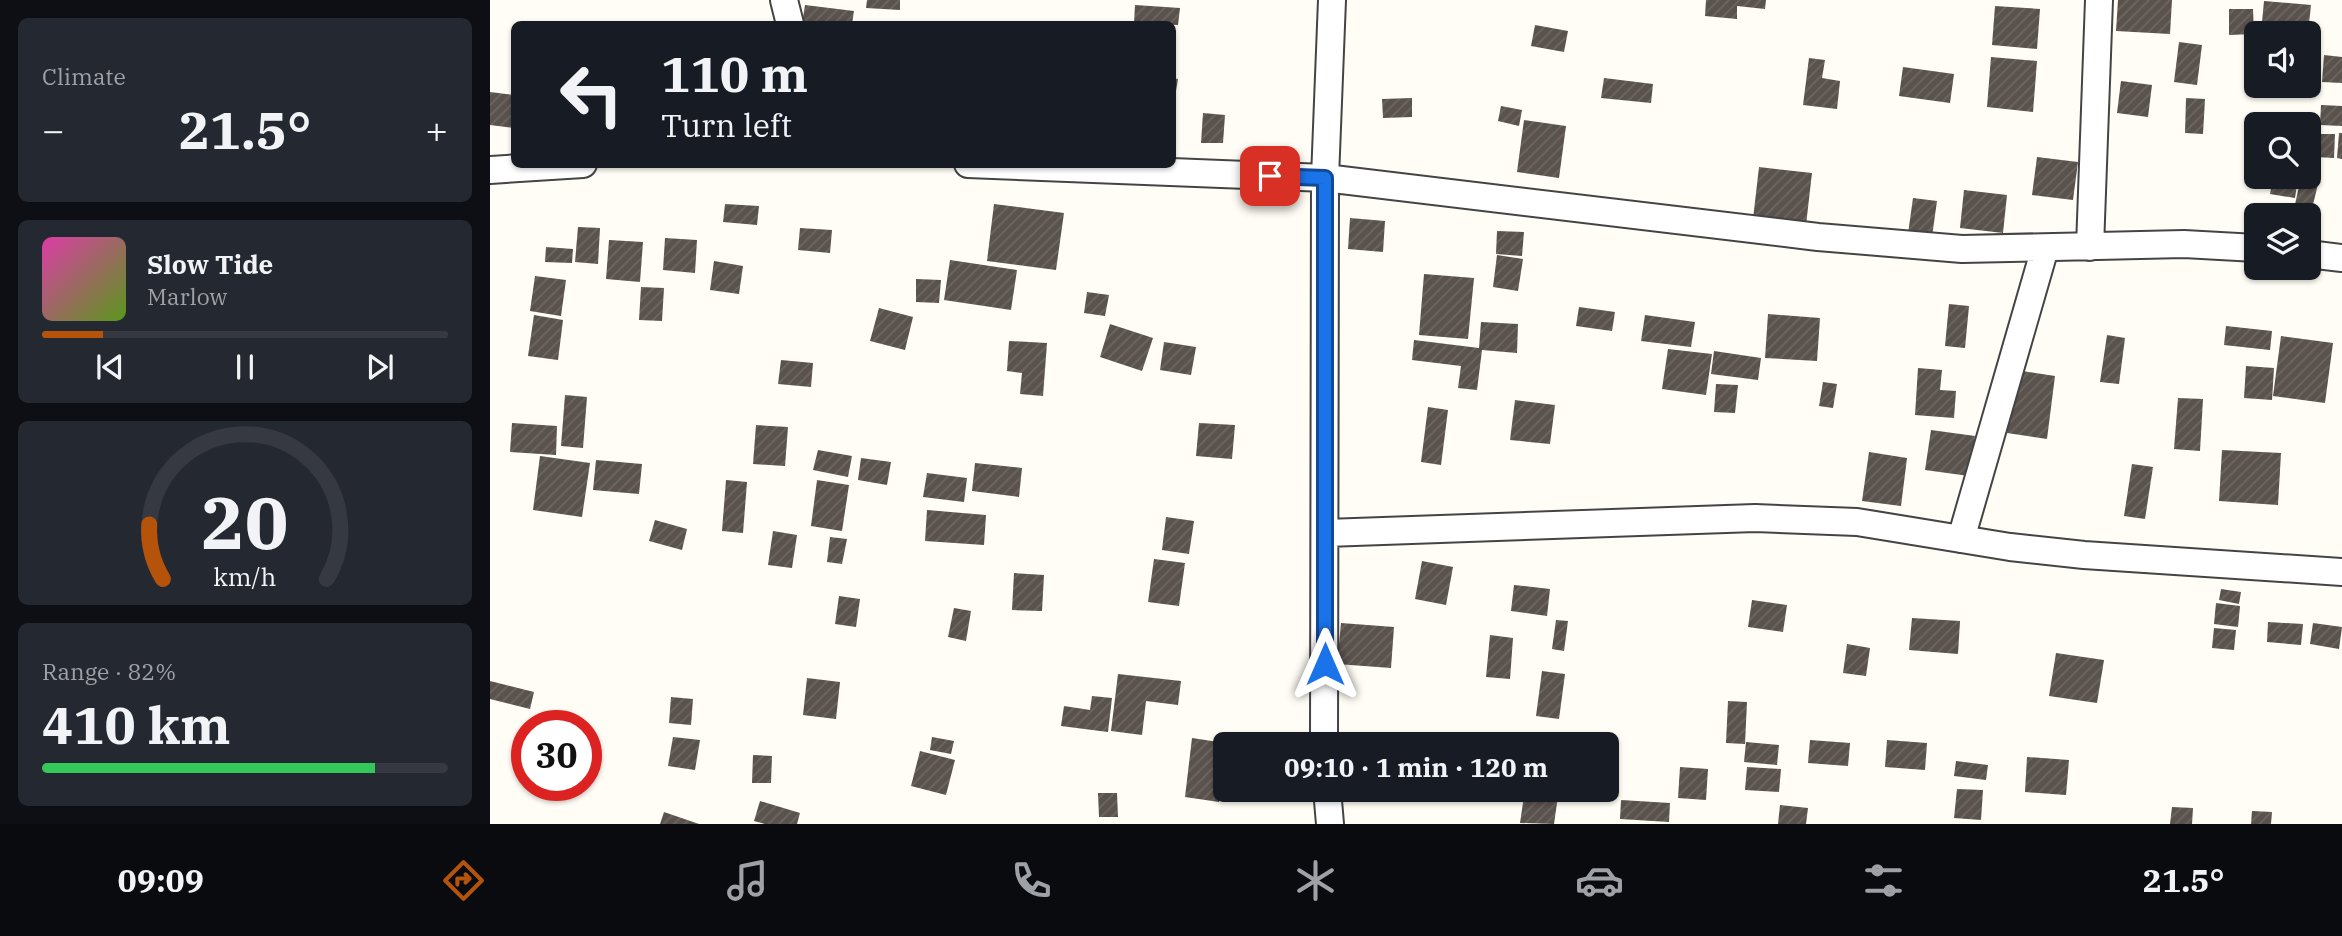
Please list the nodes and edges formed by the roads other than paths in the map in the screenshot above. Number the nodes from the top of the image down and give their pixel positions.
1 (784, 0) edge
2 (1332, 0) edge
3 (2099, 0) edge
4 (789, 21) edge
5 (521, 168) edge
6 (1070, 168) edge
7 (490, 170) edge
8 (1325, 178) junction
9 (2045, 247) junction
10 (2090, 247) junction
11 (2244, 247) edge
12 (2321, 256) edge
13 (2342, 258) edge
14 (1326, 533) junction
15 (1961, 539) junction
16 (2342, 572) edge
17 (1324, 732) edge
18 (1328, 802) edge
19 (1330, 824) edge

1 - 4 street
2 - 8 street
3 - 10 street
5 - 7 street
6 - 8 street
8 - 9 street
8 - 14 street
9 - 10 street
9 - 15 street
10 - 11 street
12 - 13 street
14 - 15 street
14 - 17 street
15 - 16 street
18 - 19 street

